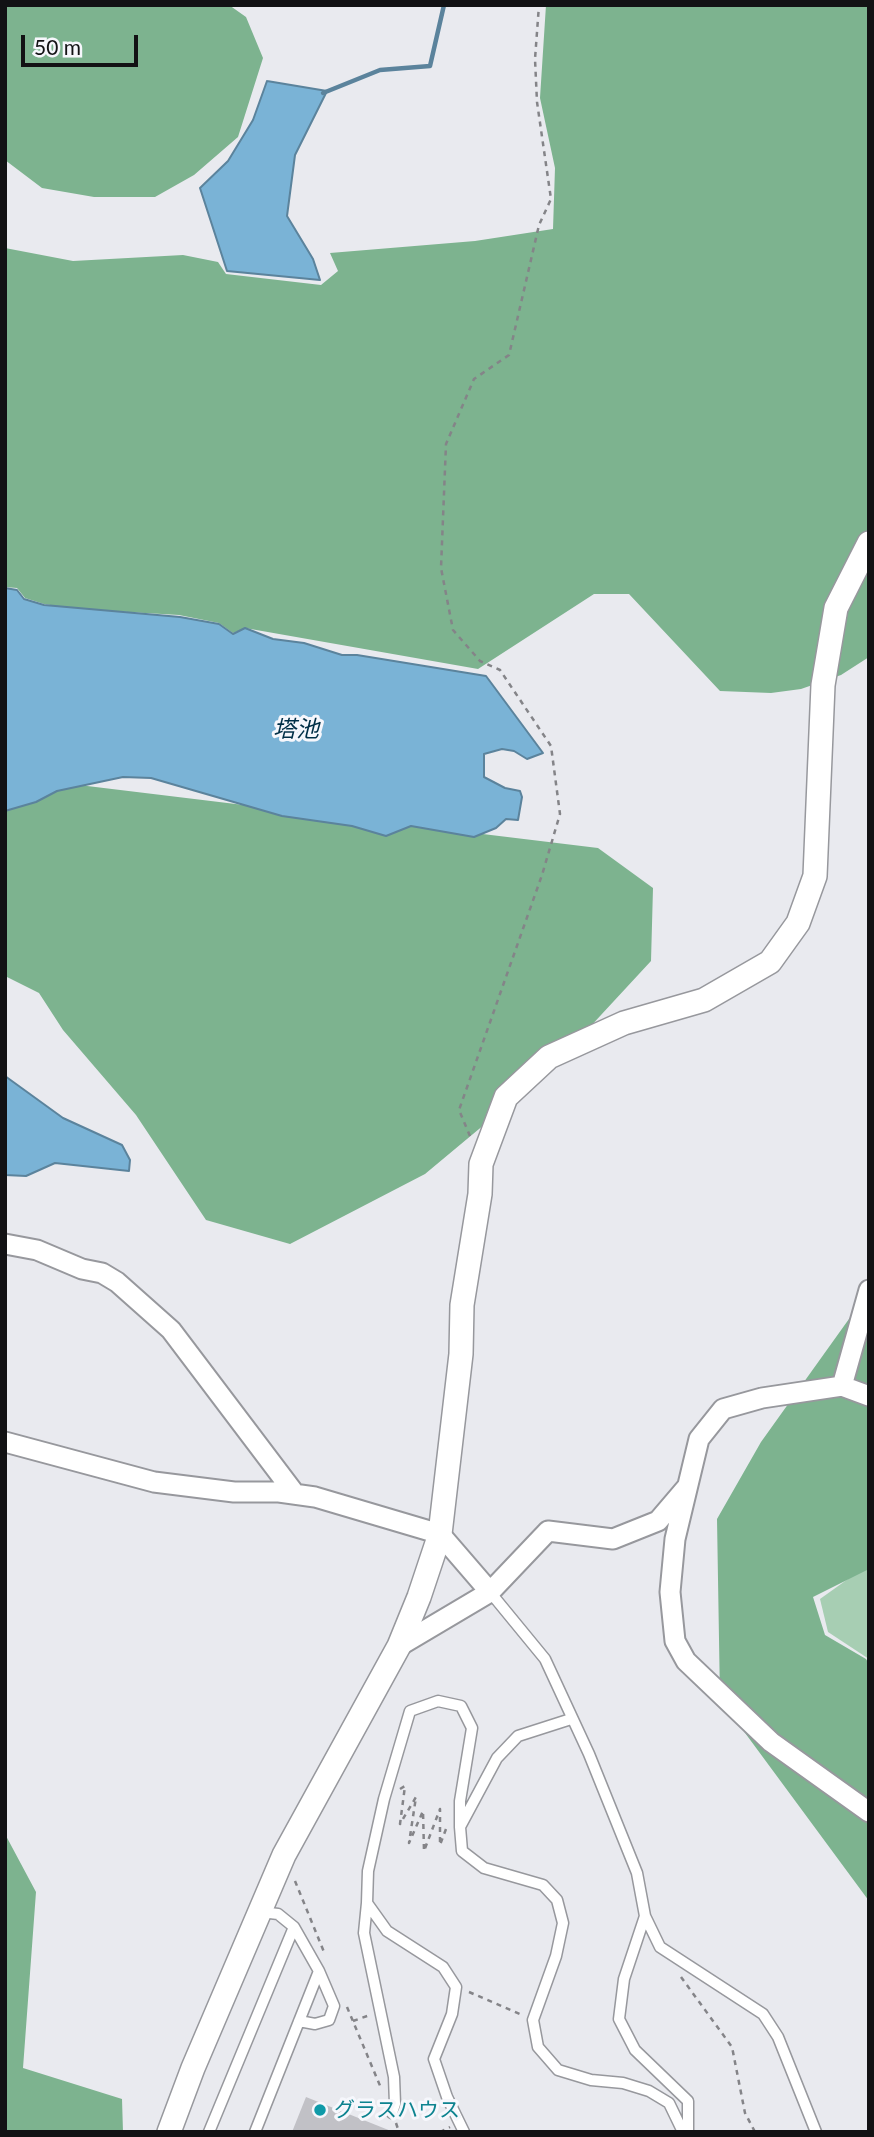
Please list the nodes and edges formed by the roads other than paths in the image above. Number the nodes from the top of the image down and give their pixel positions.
1 (869, 543) edge
2 (5, 1244) edge
3 (869, 1290) edge
4 (842, 1386) junction
5 (869, 1396) edge
6 (5, 1442) edge
7 (691, 1483) junction
8 (295, 1494) junction
9 (440, 1534) junction
10 (489, 1592) junction
11 (399, 1646) junction
12 (571, 1719) junction
13 (869, 1812) edge
14 (460, 1827) junction
15 (367, 1903) junction
16 (261, 1912) junction
17 (645, 1916) junction
18 (295, 1927) junction
19 (319, 1971) junction
20 (299, 2021) junction
21 (392, 2113) dead end
22 (169, 2132) edge
23 (209, 2132) edge
24 (255, 2132) edge
25 (464, 2132) edge
26 (686, 2132) edge
27 (816, 2132) edge

1 - 9 street
2 - 8 street
3 - 4 street
4 - 5 street
4 - 7 street
6 - 8 street
7 - 10 street
7 - 13 street
8 - 9 street
9 - 10 street
9 - 11 street
10 - 11 street
10 - 12 lane
11 - 16 street
12 - 14 lane
12 - 17 lane
14 - 15 lane
14 - 26 lane
15 - 21 lane
15 - 25 lane
16 - 18 lane
16 - 22 street
17 - 26 lane
17 - 27 lane
18 - 19 lane
18 - 23 lane
19 - 20 lane
19 - 20 lane
20 - 24 lane

